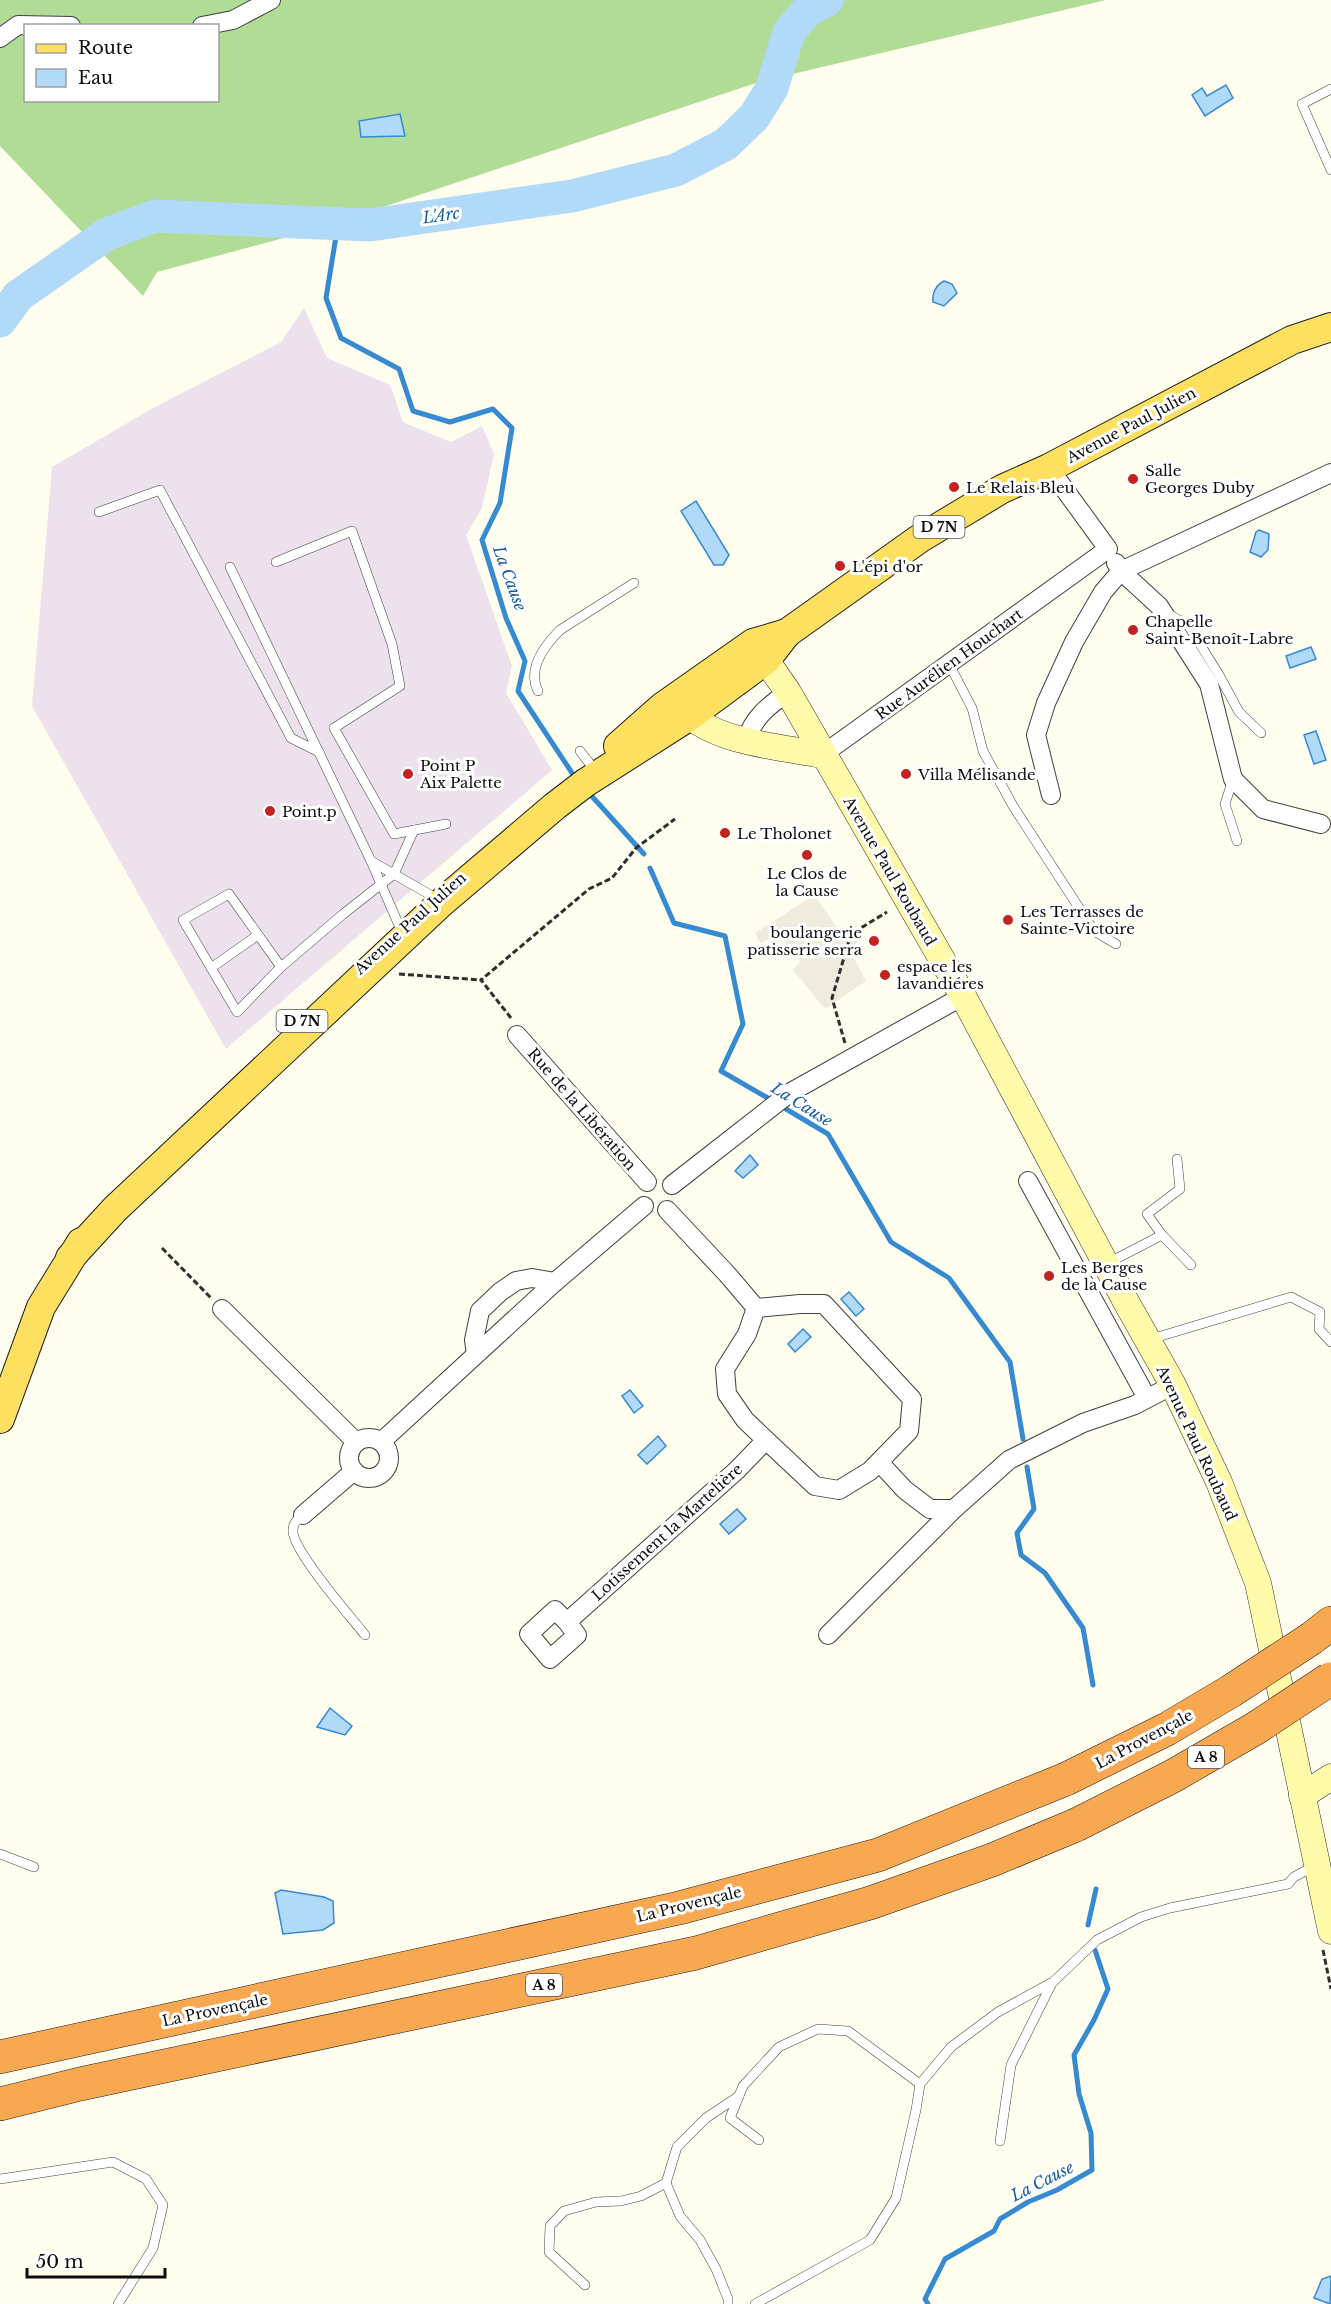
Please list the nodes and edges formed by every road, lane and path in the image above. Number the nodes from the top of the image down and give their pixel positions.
1 (271, 0) edge
2 (212, 24) edge
3 (24, 25) edge
4 (0, 38) edge
5 (1331, 89) edge
6 (1331, 170) edge
7 (1331, 327) edge
8 (1049, 468) junction
9 (1331, 473) edge
10 (99, 512) dead end
11 (1108, 549) junction
12 (276, 562) dead end
13 (230, 567) dead end
14 (1121, 571) junction
15 (634, 583) dead end
16 (1159, 606) junction
17 (753, 651) junction
18 (949, 664) junction
19 (538, 691) dead end
20 (788, 692) junction
21 (690, 716) junction
22 (1261, 733) dead end
23 (746, 746) junction
24 (319, 753) junction
25 (822, 755) junction
26 (587, 771) junction
27 (1233, 779) junction
28 (1052, 795) dead end
29 (553, 803) junction
30 (675, 819) dead end
31 (446, 824) dead end
32 (1321, 824) dead end
33 (414, 830) junction
34 (1238, 841) dead end
35 (371, 861) junction
36 (394, 874) junction
37 (381, 883) junction
38 (434, 897) junction
39 (887, 912) dead end
40 (401, 930) junction
41 (258, 935) junction
42 (1116, 944) dead end
43 (281, 967) junction
44 (211, 968) junction
45 (388, 973) dead end
46 (481, 980) junction
47 (963, 996) junction
48 (518, 1035) joint
49 (846, 1045) dead end
50 (1177, 1159) dead end
51 (1028, 1181) dead end
52 (647, 1182) junction
53 (672, 1185) junction
54 (644, 1206) junction
55 (667, 1210) junction
56 (1077, 1210) junction
57 (1053, 1224) junction
58 (1162, 1235) junction
59 (162, 1248) dead end
60 (70, 1258) junction
61 (1106, 1264) junction
62 (1191, 1265) dead end
63 (555, 1282) junction
64 (756, 1308) junction
65 (222, 1309) joint
66 (1320, 1312) junction
67 (1331, 1314) edge
68 (1148, 1340) junction
69 (1331, 1342) edge
70 (476, 1354) junction
71 (1173, 1385) junction
72 (1147, 1398) junction
73 (0, 1419) edge
74 (766, 1440) junction
75 (356, 1442) junction
76 (381, 1442) junction
77 (879, 1462) junction
78 (354, 1471) junction
79 (954, 1509) junction
80 (303, 1515) joint
81 (567, 1622) dead end
82 (1322, 1631) edge
83 (365, 1635) dead end
84 (828, 1635) dead end
85 (1330, 1678) edge
86 (1331, 1777) edge
87 (1302, 1796) junction
88 (0, 1854) edge
89 (1324, 1862) edge
90 (34, 1867) dead end
91 (1331, 1931) edge
92 (1324, 1956) dead end
93 (1052, 1983) junction
94 (1331, 1989) edge
95 (0, 2057) edge
96 (920, 2084) junction
97 (739, 2096) junction
98 (0, 2104) edge
99 (759, 2140) dead end
100 (1000, 2141) dead end
101 (0, 2179) edge
102 (666, 2182) junction
103 (585, 2285) dead end
104 (118, 2304) edge
105 (728, 2304) edge
106 (754, 2304) edge

1 - 2 street
3 - 4 street
5 - 6 lane
7 - 8 main road, Avenue Paul Julien / D 7N
8 - 11 street
8 - 17 main road, Avenue Paul Julien / D 7N
9 - 14 street
10 - 24 lane
11 - 14 street
11 - 18 street, Rue Aurélien Houchart
12 - 33 lane
13 - 24 lane
14 - 16 street
14 - 28 street
15 - 19 lane
16 - 22 lane
16 - 27 street
17 - 20 street, Avenue Paul Roubaud
17 - 21 main road, Avenue Paul Julien / D 7N
17 - 26 main road, Avenue Paul Julien / D 7N
18 - 25 street, Rue Aurélien Houchart
18 - 42 lane
20 - 23 street
20 - 25 street, Avenue Paul Roubaud
21 - 23 street
21 - 26 main road, Avenue Paul Julien / D 7N
23 - 25 street
24 - 35 lane
25 - 47 street, Avenue Paul Roubaud
26 - 29 main road, Avenue Paul Julien / D 7N
27 - 32 street
27 - 34 lane
29 - 38 main road, Avenue Paul Julien / D 7N
29 - 60 main road, Avenue Paul Julien / D 7N
30 - 46 path
31 - 33 lane
33 - 36 lane
35 - 36 lane
35 - 37 lane
36 - 37 lane
36 - 38 lane
37 - 40 lane
37 - 43 lane
38 - 40 main road, Avenue Paul Julien / D 7N
39 - 49 path
40 - 60 main road, Avenue Paul Julien / D 7N
41 - 43 lane
41 - 44 lane
41 - 44 lane
43 - 44 lane
45 - 46 path
46 - 48 path
47 - 53 street
47 - 56 street, Avenue Paul Roubaud
48 - 52 street, Rue de la Libération
50 - 58 lane
51 - 57 street, Avenue Paul Roubaud
52 - 53 street, Rue de la Libération
52 - 54 street, Rue de la Libération
53 - 55 street
54 - 55 street
54 - 63 street
55 - 64 street
56 - 57 street
56 - 61 street, Avenue Paul Roubaud
57 - 72 street, Avenue Paul Roubaud
58 - 61 lane
58 - 62 lane
59 - 65 path
60 - 73 main road, Avenue Paul Julien / D 7N
61 - 68 street, Avenue Paul Roubaud
63 - 70 street
63 - 70 street
64 - 74 street
64 - 77 street
65 - 75 street
66 - 67 lane
66 - 68 lane
66 - 69 lane
68 - 71 street, Avenue Paul Roubaud
70 - 76 street
71 - 72 street
71 - 87 street, Avenue Paul Roubaud
72 - 79 street
74 - 77 street
74 - 81 street, Lotissement la Martelière
75 - 76 street
75 - 78 street
76 - 78 street
77 - 79 street
78 - 80 street
79 - 84 street
80 - 83 lane
82 - 95 highway, La Provençale, bridge
85 - 98 highway, A 8, bridge
86 - 87 street
87 - 89 street, Avenue Paul Roubaud
88 - 90 lane
89 - 91 street, Avenue Paul Roubaud
89 - 93 lane
92 - 94 path
93 - 96 lane
93 - 100 lane
96 - 97 lane
96 - 106 lane
97 - 99 lane
97 - 102 lane
101 - 104 lane
102 - 103 lane
102 - 105 lane

